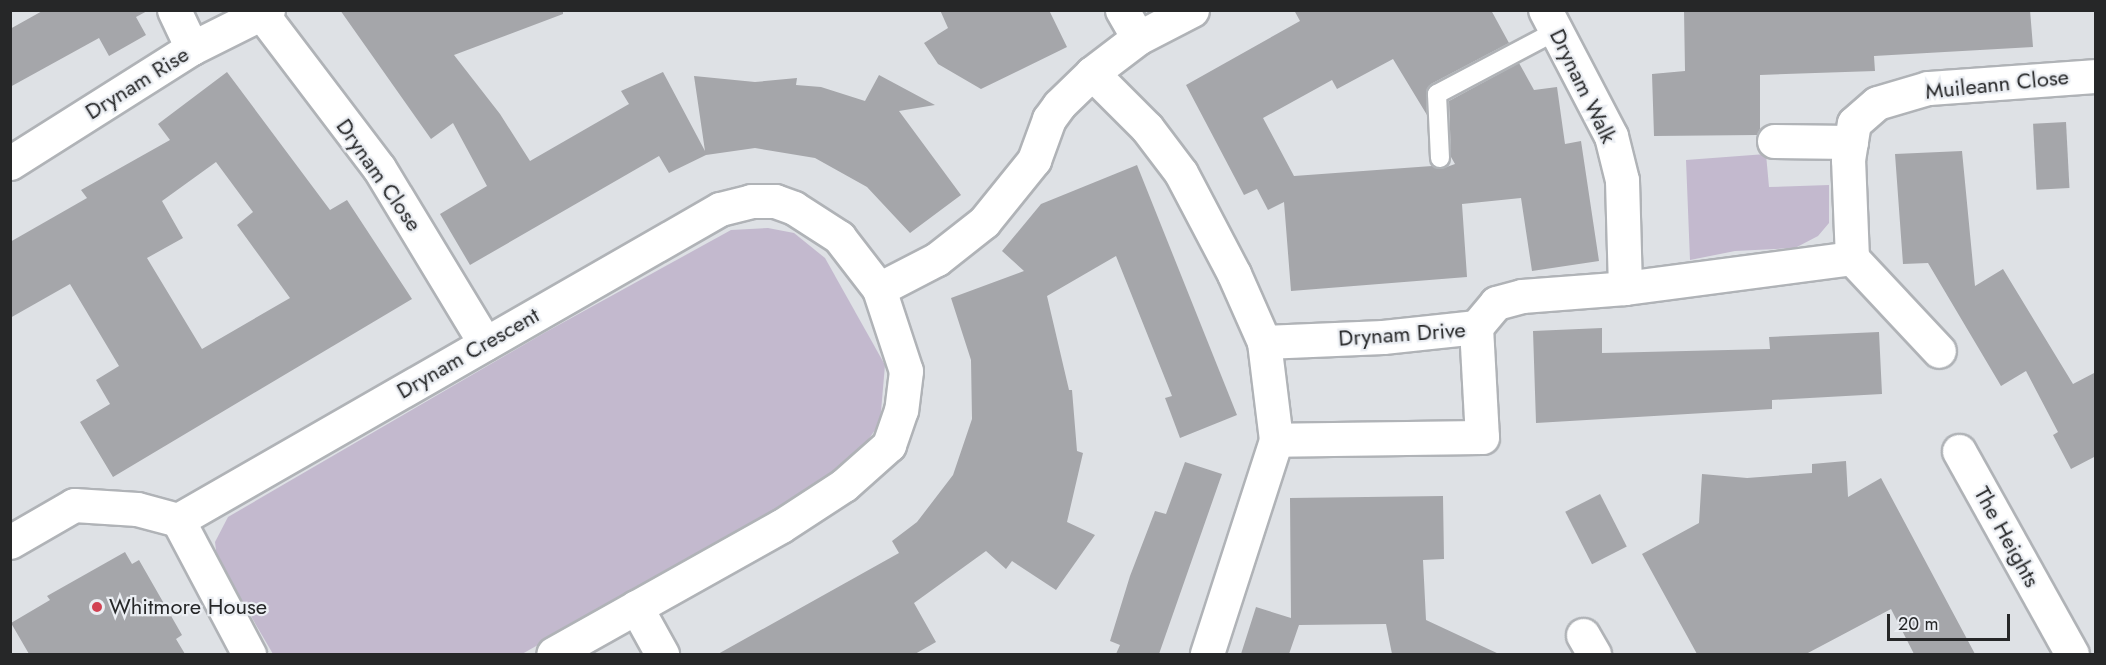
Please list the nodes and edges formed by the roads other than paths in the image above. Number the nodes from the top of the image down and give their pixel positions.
1 (174, 10) edge
2 (1122, 10) edge
3 (1192, 10) edge
4 (265, 12) edge
5 (1551, 21) edge
6 (1138, 38) junction
7 (192, 48) junction
8 (1092, 73) junction
9 (2096, 76) edge
10 (1774, 141) dead end
11 (1851, 142) junction
12 (1440, 158) dead end
13 (10, 163) edge
14 (1852, 258) junction
15 (1625, 288) junction
16 (879, 290) junction
17 (1476, 327) junction
18 (1264, 342) junction
19 (485, 343) junction
20 (1940, 351) dead end
21 (1276, 440) junction
22 (1959, 452) dead end
23 (178, 520) junction
24 (10, 542) edge
25 (636, 607) junction
26 (249, 654) edge
27 (553, 654) edge
28 (662, 654) edge
29 (1207, 654) edge
30 (2072, 654) edge

1 - 7 street
2 - 6 street
3 - 6 street
4 - 7 street, Drynam Rise
4 - 19 street, Drynam Close
5 - 12 lane
5 - 15 street, Drynam Walk
6 - 8 street
7 - 13 street, Drynam Rise
8 - 16 street
8 - 18 street
9 - 11 street, Muileann Close
10 - 11 street
11 - 14 street, Muileann Close
14 - 15 street
14 - 20 street
15 - 17 street
16 - 19 street, Drynam Crescent
16 - 25 street, Drynam Crescent
17 - 18 street, Drynam Drive
17 - 21 street, Drynam Drive
18 - 21 street
19 - 23 street, Drynam Crescent
21 - 29 street
22 - 30 street, The Heights
23 - 24 street
23 - 26 street
25 - 27 street, Drynam Crescent
25 - 28 street

